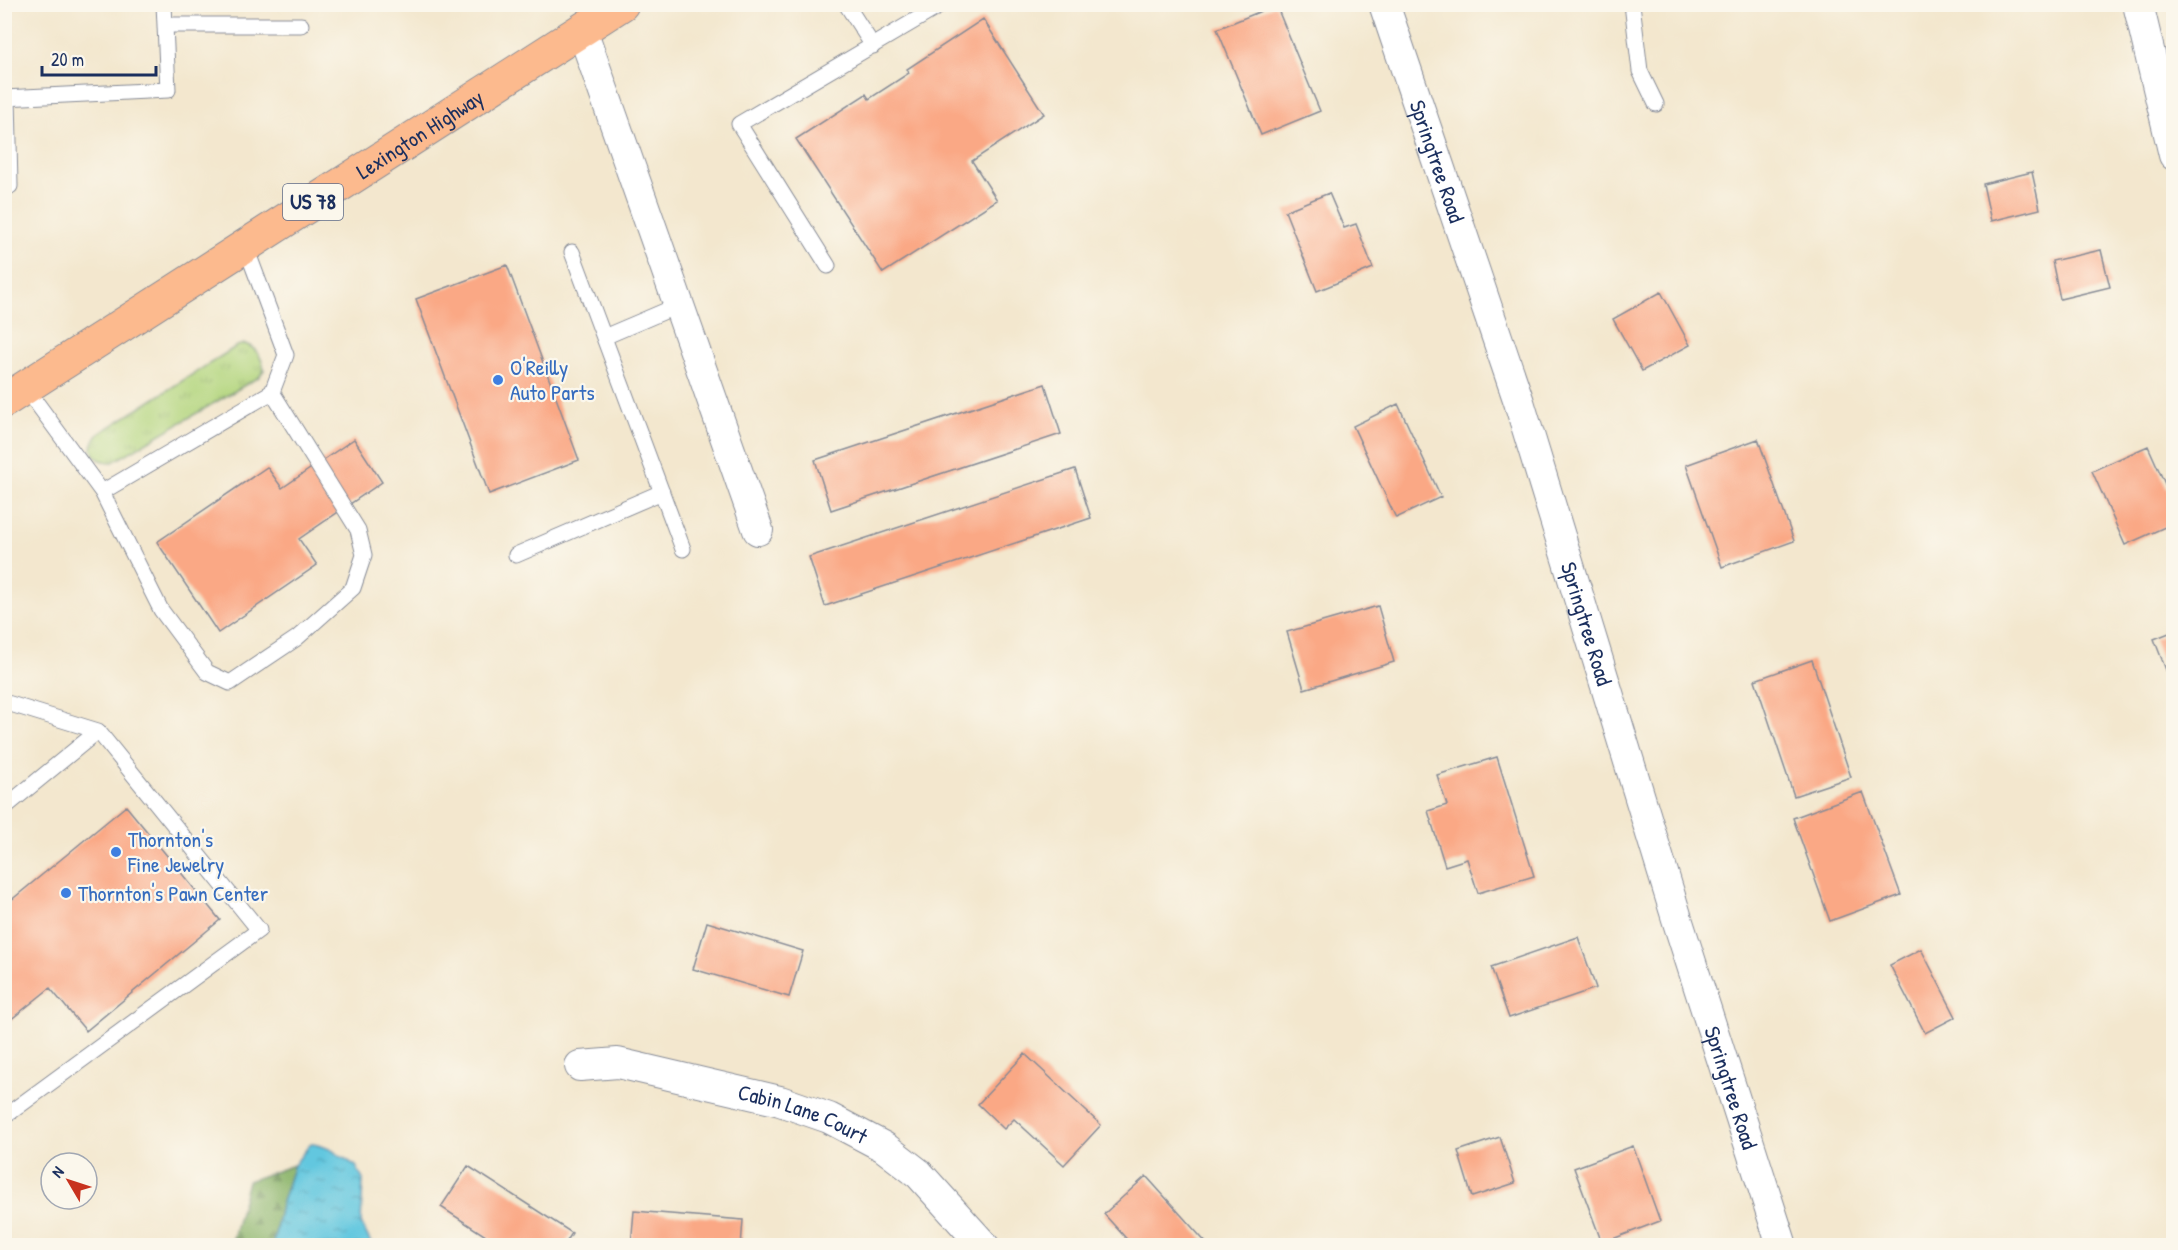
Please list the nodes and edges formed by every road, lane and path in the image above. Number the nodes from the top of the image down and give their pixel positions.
1 (164, 4) edge
2 (622, 4) edge
3 (846, 4) edge
4 (943, 4) edge
5 (1384, 4) edge
6 (1632, 4) edge
7 (2138, 4) edge
8 (165, 25) junction
9 (301, 25) dead end
10 (582, 30) junction
11 (873, 46) junction
12 (6, 98) edge
13 (1656, 104) dead end
14 (2174, 155) edge
15 (4, 190) edge
16 (245, 244) junction
17 (572, 252) dead end
18 (828, 266) dead end
19 (679, 305) junction
20 (604, 337) junction
21 (272, 392) junction
22 (15, 394) edge
23 (102, 492) junction
24 (662, 492) junction
25 (758, 530) dead end
26 (683, 549) dead end
27 (516, 555) dead end
28 (4, 702) edge
29 (98, 731) junction
30 (4, 808) edge
31 (580, 1066) dead end
32 (4, 1117) edge
33 (984, 1245) edge
34 (1782, 1245) edge

1 - 8 lane
2 - 10 highway, Lexington Highway / US 78
3 - 11 lane
4 - 11 lane
5 - 34 street, Springtree Road
6 - 13 lane
7 - 14 street
8 - 9 lane
8 - 12 lane
10 - 16 highway, Lexington Highway / US 78
10 - 19 street
11 - 18 lane
12 - 15 lane
16 - 21 lane
16 - 22 highway, Lexington Highway / US 78
17 - 20 lane
19 - 20 lane
19 - 25 street
20 - 24 lane
21 - 23 lane
21 - 23 lane
22 - 23 lane
24 - 26 lane
24 - 27 lane
28 - 29 lane
29 - 30 lane
29 - 32 lane
31 - 33 street, Cabin Lane Court

